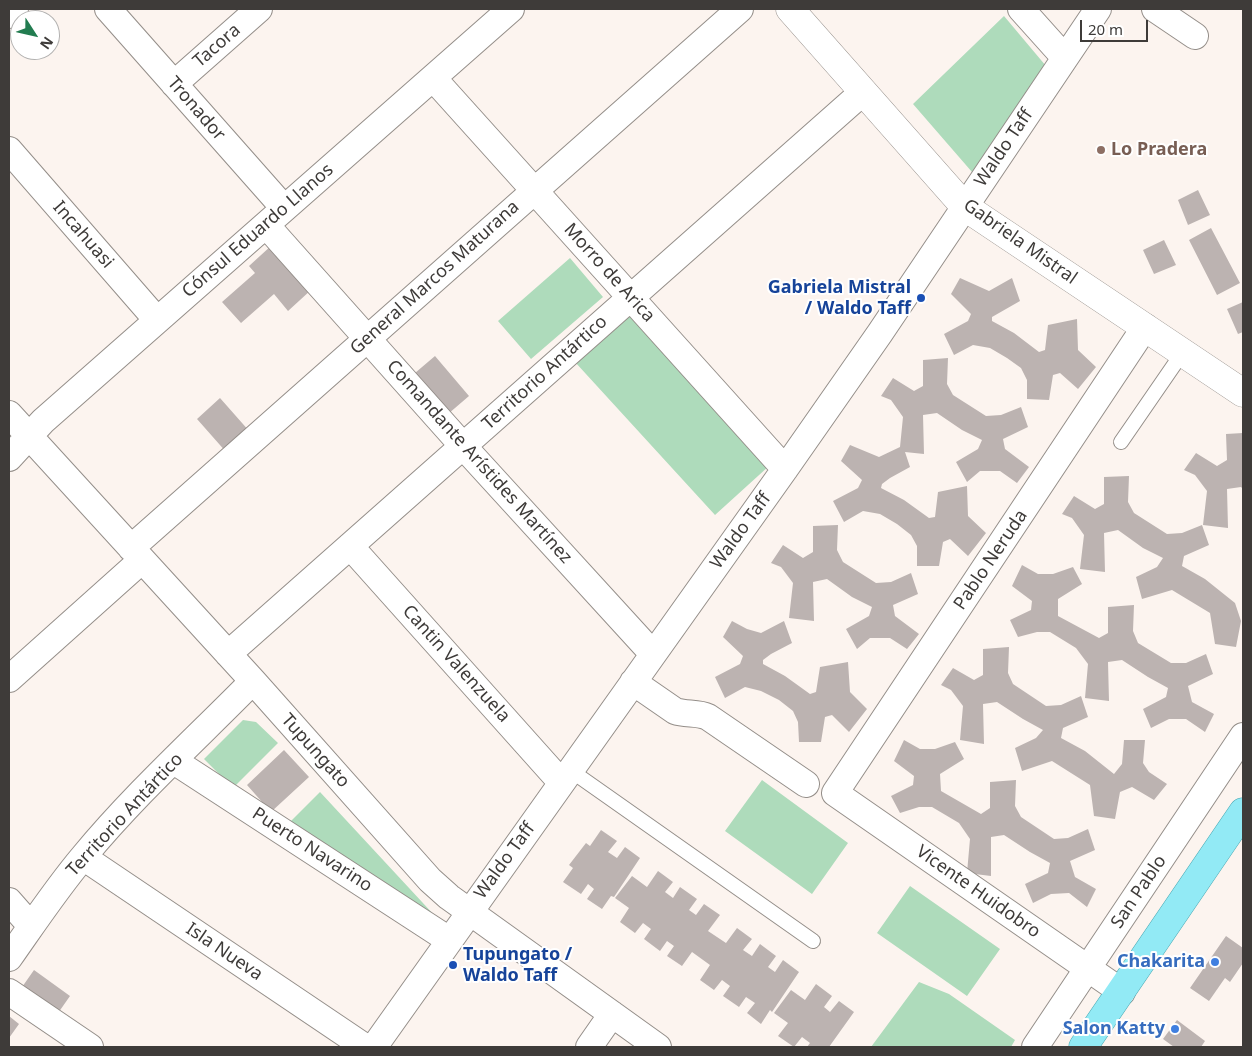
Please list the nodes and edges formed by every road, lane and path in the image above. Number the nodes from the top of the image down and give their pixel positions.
1 (15, 9) edge
2 (108, 9) edge
3 (260, 9) edge
4 (511, 9) edge
5 (740, 9) edge
6 (790, 9) edge
7 (1021, 9) edge
8 (1098, 9) edge
9 (9, 14) edge
10 (1065, 58) junction
11 (433, 78) junction
12 (174, 84) junction
13 (863, 92) junction
14 (9, 150) edge
15 (534, 191) junction
16 (965, 207) junction
17 (275, 217) junction
18 (631, 297) junction
19 (157, 320) junction
20 (1146, 327) junction
21 (367, 338) junction
22 (1183, 352) junction
23 (1243, 393) edge
24 (9, 414) edge
25 (29, 436) junction
26 (1121, 442) dead end
27 (463, 446) junction
28 (9, 458) edge
29 (785, 470) junction
30 (350, 546) junction
31 (136, 554) junction
32 (228, 654) junction
33 (653, 654) junction
34 (9, 680) edge
35 (253, 681) junction
36 (633, 682) junction
37 (1243, 736) edge
38 (174, 761) junction
39 (566, 776) junction
40 (806, 784) dead end
41 (835, 793) joint
42 (1243, 812) edge
43 (83, 857) junction
44 (9, 902) edge
45 (469, 911) junction
46 (31, 926) junction
47 (450, 940) junction
48 (813, 941) dead end
49 (9, 958) edge
50 (1088, 968) junction
51 (9, 992) edge
52 (1122, 992) junction
53 (612, 1014) junction
54 (90, 1047) edge
55 (365, 1047) edge
56 (374, 1047) edge
57 (589, 1047) edge
58 (658, 1047) edge
59 (1035, 1047) edge
60 (1084, 1047) edge

1 - 9 street
2 - 12 street, Tronador
3 - 12 street, Tacora
4 - 11 street, Cónsul Eduardo Llanos
5 - 15 street, General Marcos Maturana
6 - 13 street, Gabriela Mistral
7 - 10 street
8 - 10 street, Waldo Taff
10 - 16 street, Waldo Taff
11 - 15 street, Morro de Arica
11 - 17 street, Cónsul Eduardo Llanos
12 - 17 street, Tronador
13 - 16 street, Gabriela Mistral
13 - 18 street, Territorio Antártico
14 - 19 street, Incahuasi
15 - 18 street, Morro de Arica
15 - 21 street, General Marcos Maturana
16 - 20 street, Gabriela Mistral
16 - 29 street, Waldo Taff
17 - 19 street, Cónsul Eduardo Llanos
17 - 21 street, Comandante Arístides Martínez
18 - 27 street, Territorio Antártico
18 - 29 street, Morro de Arica
19 - 25 street, Cónsul Eduardo Llanos
20 - 22 street, Gabriela Mistral
20 - 41 street, Pablo Neruda
21 - 27 street, Comandante Arístides Martínez
21 - 31 street, General Marcos Maturana
22 - 23 street, Gabriela Mistral
22 - 26 lane
24 - 25 street, Tupungato
25 - 28 street, Cónsul Eduardo Llanos
25 - 31 street, Tupungato
27 - 30 street, Territorio Antártico
27 - 33 street, Comandante Arístides Martínez
29 - 33 street, Waldo Taff
30 - 32 street, Territorio Antártico
30 - 39 street, Cantin Valenzuela
31 - 32 street, Tupungato
31 - 34 street, General Marcos Maturana
32 - 35 street, Tupungato
33 - 36 street, Waldo Taff
35 - 38 street, Territorio Antártico
35 - 45 street, Tupungato
36 - 39 street, Waldo Taff
36 - 40 street
37 - 50 street, San Pablo
38 - 43 street, Territorio Antártico
38 - 47 street, Puerto Navarino
39 - 45 street, Waldo Taff
39 - 48 lane
41 - 50 street, Vicente Huidobro
42 - 52 main road
43 - 46 street, Territorio Antártico
43 - 55 street, Isla Nueva
44 - 46 street
45 - 47 street, Waldo Taff
45 - 53 street, Tupungato
46 - 49 street, Territorio Antártico
47 - 56 street, Waldo Taff
50 - 52 street, Vicente Huidobro
50 - 59 street, San Pablo
51 - 54 street
52 - 60 main road
53 - 57 street
53 - 58 street, Tupungato

